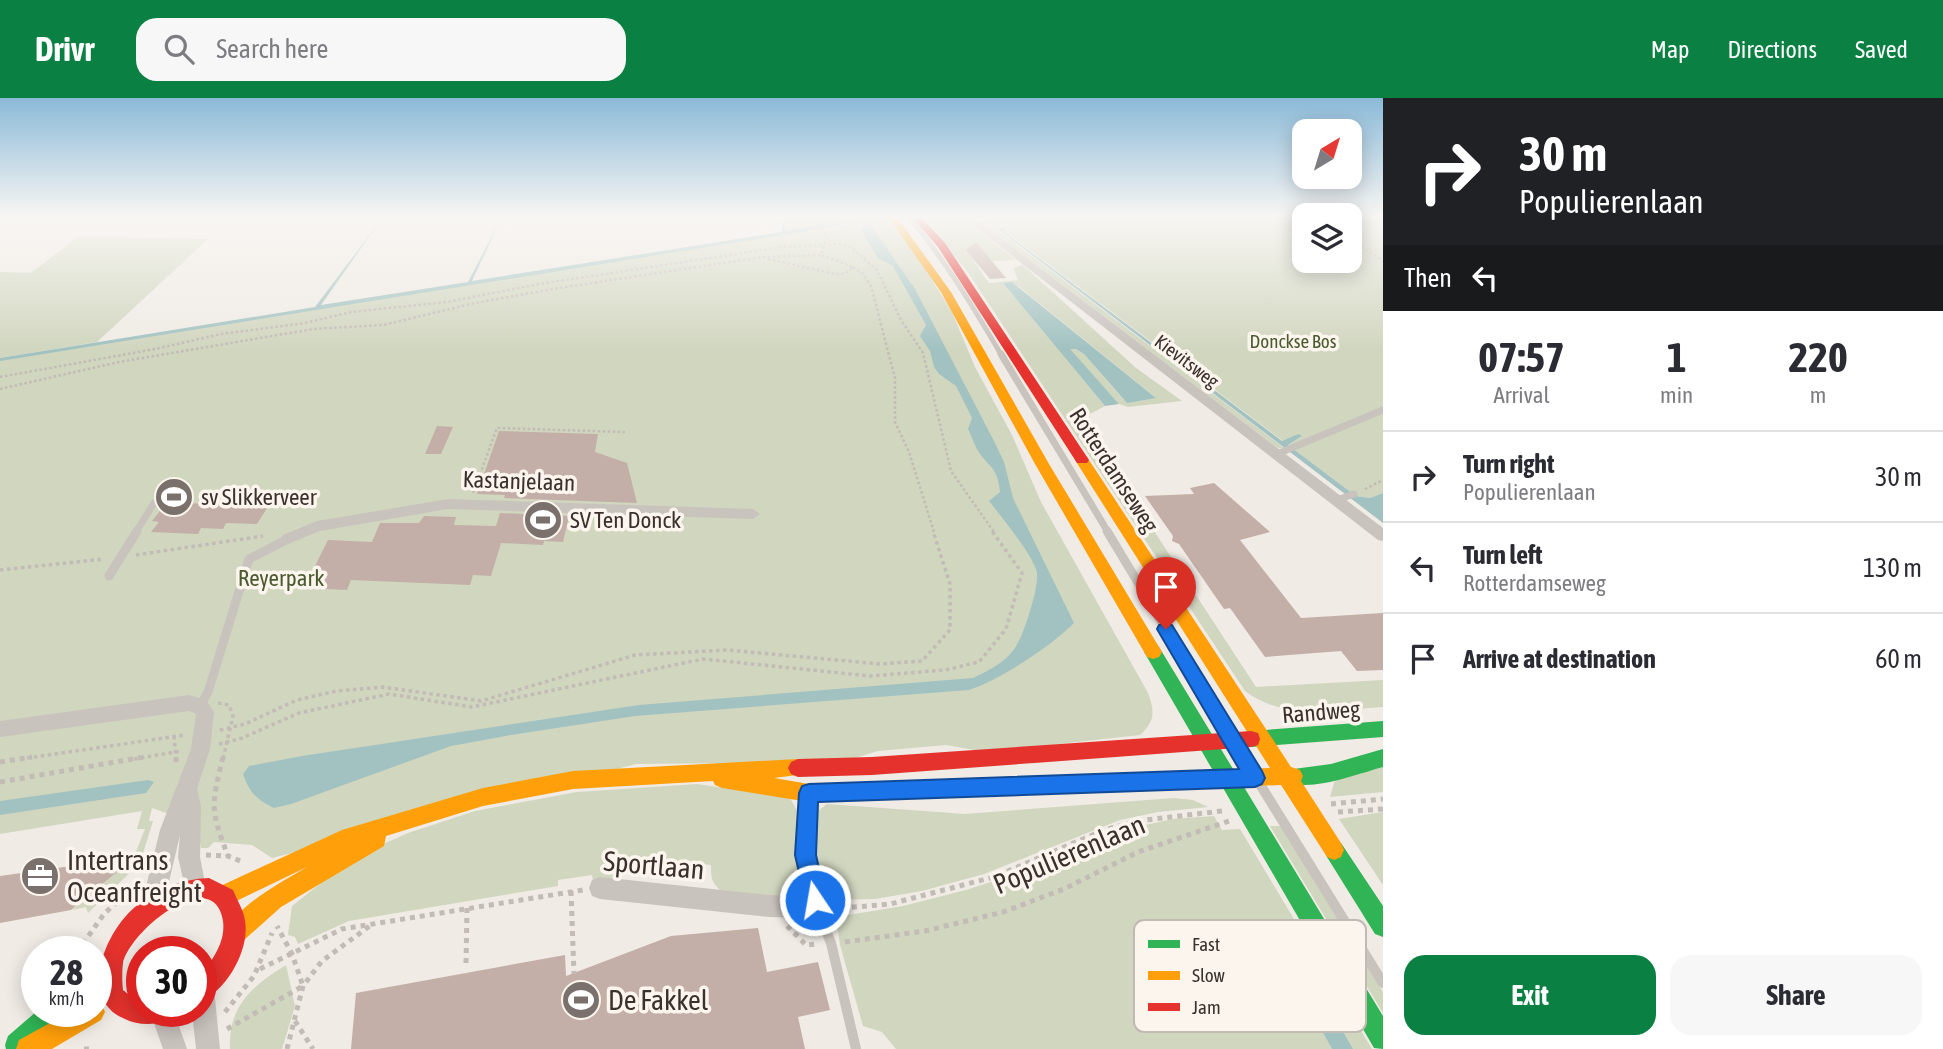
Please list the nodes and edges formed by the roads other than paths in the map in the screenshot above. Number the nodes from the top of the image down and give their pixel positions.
1 (927, 261) edge
2 (944, 261) edge
3 (953, 261) edge
4 (1026, 261) edge
5 (1383, 410) edge
6 (1281, 452) junction
7 (154, 503) dead end
8 (753, 514) dead end
9 (1383, 536) edge
10 (288, 539) joint
11 (109, 576) dead end
12 (200, 706) junction
13 (0, 729) edge
14 (1383, 729) edge
15 (1232, 740) junction
16 (1262, 740) junction
17 (1205, 741) junction
18 (1383, 758) edge
19 (698, 774) junction
20 (1286, 776) junction
21 (1255, 778) junction
22 (1227, 779) junction
23 (188, 792) junction
24 (809, 793) junction
25 (413, 819) junction
26 (195, 888) junction
27 (600, 888) road end
28 (224, 896) junction
29 (153, 903) junction
30 (816, 907) junction
31 (1312, 920) edge
32 (1343, 920) edge
33 (1383, 926) edge
34 (235, 933) junction
35 (112, 953) edge
36 (1366, 957) edge
37 (217, 971) edge
38 (1383, 984) edge
39 (112, 994) edge
40 (114, 999) joint
41 (126, 1009) edge
42 (1366, 1011) edge
43 (36, 1027) edge
44 (66, 1027) edge
45 (166, 1027) edge
46 (205, 1027) edge
47 (1383, 1039) edge
48 (207, 1046) edge
49 (12, 1049) edge
50 (27, 1049) edge
51 (175, 1049) edge
52 (856, 1049) edge

1 - 17 main road
2 - 15 lane, Rotterdamseweg
3 - 16 main road, Rotterdamseweg
4 - 6 street, Kievitsweg
5 - 6 lane
6 - 9 street, Kievitsweg
7 - 11 lane
8 - 10 street, Kastanjelaan
10 - 12 lane
12 - 13 street
12 - 23 street
14 - 16 main road, Randweg
15 - 16 main road, Randweg
15 - 17 main road, Populierenlaan
15 - 21 lane, Rotterdamseweg
15 - 22 lane
16 - 20 main road, Rotterdamseweg
17 - 19 main road, Populierenlaan
17 - 22 main road
18 - 20 main road
19 - 24 main road, Populierenlaan
19 - 25 main road, Populierenlaan
20 - 21 main road, Populierenlaan
20 - 33 main road, Rotterdamseweg
21 - 22 main road, Populierenlaan
21 - 32 lane, Rotterdamseweg
22 - 24 main road, Populierenlaan
22 - 31 main road
23 - 26 street
23 - 29 street
24 - 30 street
25 - 28 main road, Populierenlaan
25 - 34 main road, Populierenlaan
26 - 28 main road
26 - 29 main road
27 - 30 street, Sportlaan
28 - 34 main road
29 - 35 main road
30 - 52 lane
34 - 37 main road
36 - 38 lane, Rotterdamseweg
39 - 40 main road
40 - 41 main road
42 - 47 main road
43 - 49 main road
44 - 50 main road
45 - 51 street
46 - 48 street

